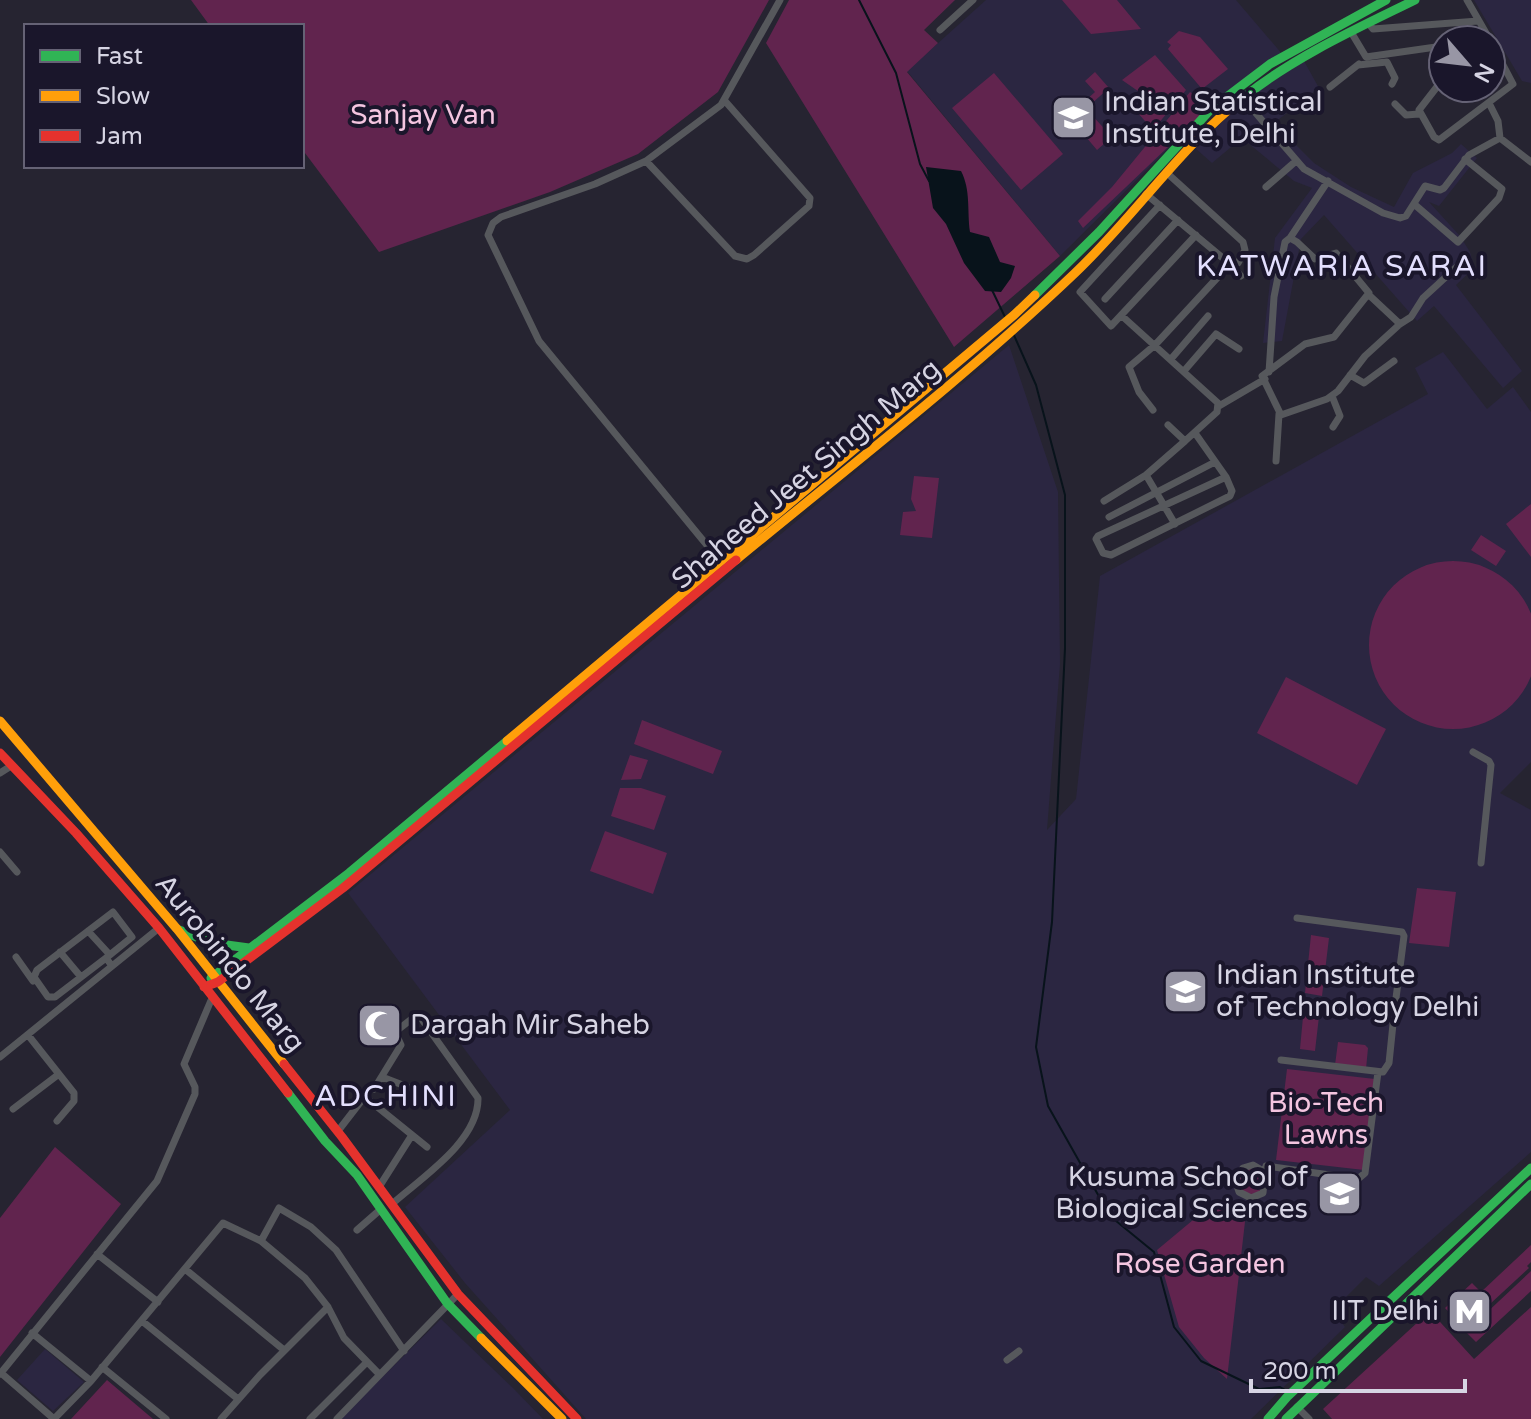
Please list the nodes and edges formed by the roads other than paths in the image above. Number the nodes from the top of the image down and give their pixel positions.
1 (780, 0) edge
2 (973, 0) edge
3 (1386, 0) edge
4 (1415, 0) edge
5 (1467, 0) edge
6 (1478, 21) junction
7 (1368, 23) junction
8 (1480, 24) edge
9 (940, 30) dead end
10 (1351, 32) junction
11 (1427, 48) edge
12 (1366, 57) junction
13 (1358, 65) junction
14 (1392, 84) dead end
15 (1330, 87) dead end
16 (1235, 89) junction
17 (1243, 98) junction
18 (1427, 98) edge
19 (725, 101) junction
20 (1395, 104) dead end
21 (1488, 104) edge
22 (1490, 104) edge
23 (1419, 114) junction
24 (1500, 138) junction
25 (1465, 159) junction
26 (646, 161) junction
27 (1296, 161) junction
28 (1531, 162) edge
29 (1167, 173) junction
30 (1328, 181) junction
31 (1139, 186) junction
32 (1266, 187) dead end
33 (1147, 195) junction
34 (1414, 204) junction
35 (1160, 205) junction
36 (1178, 220) junction
37 (1196, 235) junction
38 (1290, 238) junction
39 (1461, 263) dead end
40 (1230, 264) junction
41 (1241, 276) dead end
42 (1369, 295) junction
43 (1105, 299) dead end
44 (1122, 316) junction
45 (1208, 316) dead end
46 (1400, 324) junction
47 (1009, 325) junction
48 (1155, 345) junction
49 (1239, 349) dead end
50 (1171, 359) junction
51 (1394, 361) dead end
52 (1184, 371) junction
53 (1267, 375) junction
54 (1350, 375) junction
55 (1332, 396) junction
56 (1219, 406) junction
57 (1153, 410) dead end
58 (1279, 414) junction
59 (1168, 425) dead end
60 (1333, 427) dead end
61 (1195, 433) junction
62 (1185, 441) junction
63 (1276, 461) dead end
64 (1215, 462) junction
65 (1146, 475) junction
66 (1226, 477) junction
67 (1156, 492) junction
68 (1104, 501) dead end
69 (1164, 506) junction
70 (1109, 517) dead end
71 (1175, 524) junction
72 (723, 565) junction
73 (0, 721) edge
74 (1473, 752) dead end
75 (0, 753) edge
76 (11, 766) junction
77 (0, 773) edge
78 (0, 852) edge
79 (1481, 863) dead end
80 (17, 872) dead end
81 (1297, 918) dead end
82 (159, 928) junction
83 (177, 929) junction
84 (88, 931) junction
85 (249, 948) junction
86 (60, 952) junction
87 (16, 957) dead end
88 (108, 957) junction
89 (112, 966) junction
90 (81, 977) junction
91 (216, 979) junction
92 (204, 987) junction
93 (212, 998) junction
94 (1396, 998) tunnel mouth
95 (428, 1007) dead end
96 (54, 1013) junction
97 (418, 1014) junction
98 (1393, 1024) tunnel mouth
99 (28, 1035) junction
100 (0, 1057) edge
101 (1281, 1060) dead end
102 (1378, 1072) junction
103 (59, 1074) junction
104 (382, 1077) junction
105 (374, 1089) dead end
106 (413, 1089) dead end
107 (13, 1109) dead end
108 (57, 1121) dead end
109 (338, 1131) junction
110 (412, 1135) junction
111 (427, 1147) dead end
112 (1266, 1166) dead end
113 (1531, 1168) edge
114 (1264, 1177) joint
115 (1531, 1184) edge
116 (379, 1187) junction
117 (392, 1204) junction
118 (381, 1209) junction
119 (357, 1230) dead end
120 (261, 1241) junction
121 (97, 1254) junction
122 (185, 1269) junction
123 (458, 1294) junction
124 (158, 1302) junction
125 (447, 1303) junction
126 (328, 1307) junction
127 (142, 1321) junction
128 (32, 1333) junction
129 (284, 1350) junction
130 (404, 1351) junction
131 (1019, 1351) dead end
132 (1007, 1360) dead end
133 (367, 1362) junction
134 (102, 1367) junction
135 (0, 1373) edge
136 (379, 1374) junction
137 (91, 1381) junction
138 (238, 1399) junction
139 (1297, 1407) junction
140 (1305, 1418) edge
141 (54, 1419) edge
142 (166, 1419) edge
143 (221, 1419) edge
144 (310, 1419) edge
145 (337, 1419) edge
146 (562, 1419) edge
147 (577, 1419) edge
148 (1268, 1419) edge
149 (1286, 1419) edge

1 - 19 street
2 - 9 street
3 - 16 main road, Shaheed Jeet Singh Marg
4 - 7 main road, Shaheed Jeet Singh Marg
5 - 6 street
6 - 7 street
6 - 8 street
7 - 10 main road, Shaheed Jeet Singh Marg
10 - 12 street
10 - 17 main road, Shaheed Jeet Singh Marg
11 - 12 street
12 - 13 street
13 - 14 street
13 - 15 street
16 - 17 street
16 - 31 main road, Shaheed Jeet Singh Marg
17 - 27 street
17 - 29 main road, Shaheed Jeet Singh Marg
18 - 23 street
19 - 26 street
19 - 26 street
20 - 23 street
21 - 23 street
22 - 24 street
24 - 25 street
24 - 28 street
25 - 34 street
25 - 34 street
26 - 72 street
27 - 30 street
27 - 32 street
29 - 33 main road, Shaheed Jeet Singh Marg
29 - 40 street
30 - 34 street
30 - 38 street
31 - 33 street
31 - 47 main road, Shaheed Jeet Singh Marg
33 - 35 street
33 - 47 main road, Shaheed Jeet Singh Marg
35 - 36 street
35 - 44 street
36 - 37 street
36 - 43 street
37 - 40 street
37 - 44 street
38 - 42 street
38 - 53 street
39 - 46 street
40 - 41 street
40 - 48 street
42 - 46 street
42 - 53 street
44 - 48 street
45 - 50 street
46 - 54 street
47 - 72 main road, Shaheed Jeet Singh Marg
48 - 50 street
48 - 57 street
49 - 52 street
50 - 52 street
51 - 54 street
52 - 56 street
53 - 56 street
53 - 58 street
54 - 55 street
55 - 58 street
55 - 60 street
56 - 61 street
58 - 63 street
59 - 62 street
61 - 62 street
61 - 64 street
62 - 65 street
64 - 66 street
64 - 67 street
65 - 67 street
65 - 68 street
66 - 69 street
66 - 71 street
67 - 69 street
67 - 70 street
69 - 71 street
69 - 71 street
72 - 85 main road, Shaheed Jeet Singh Marg
72 - 91 main road, Shaheed Jeet Singh Marg
73 - 83 main road, Aurobindo Marg
74 - 79 street
75 - 76 main road, Aurobindo Marg
76 - 77 street
76 - 82 main road, Aurobindo Marg
78 - 80 street
81 - 94 street
82 - 89 street
82 - 92 main road, Aurobindo Marg
83 - 85 main road
83 - 91 main road, Aurobindo Marg
84 - 86 street
84 - 88 street
84 - 88 street
85 - 91 main road, Shaheed Jeet Singh Marg
86 - 90 street
86 - 90 street
87 - 96 street
88 - 89 street
88 - 90 street
89 - 96 street
91 - 92 main road
91 - 109 main road, Aurobindo Marg
92 - 93 main road, Aurobindo Marg
93 - 118 main road, Aurobindo Marg
93 - 121 street
95 - 97 street
96 - 99 street
97 - 104 street
97 - 117 street
98 - 102 street
99 - 100 street
99 - 103 street
101 - 102 street
102 - 112 street
103 - 107 street
103 - 108 street
104 - 105 street
104 - 106 street
109 - 110 street
109 - 116 main road, Aurobindo Marg
110 - 111 street
110 - 116 street
113 - 148 main road
114 - 114 street
115 - 139 main road
116 - 117 main road, Aurobindo Marg
117 - 123 main road, Aurobindo Marg
118 - 119 street
118 - 125 main road, Aurobindo Marg
120 - 122 street
120 - 126 street
120 - 130 street
121 - 124 street
121 - 128 street
122 - 124 street
122 - 129 street
123 - 125 street
123 - 147 main road, Aurobindo Marg
124 - 127 street
125 - 130 street
125 - 146 main road, Aurobindo Marg
126 - 129 street
126 - 133 street
127 - 134 street
127 - 138 street
128 - 135 street
128 - 137 street
129 - 138 street
130 - 136 street
131 - 132 street
133 - 136 street
133 - 144 street
134 - 137 street
134 - 142 street
135 - 141 street
136 - 145 street
137 - 141 street
138 - 143 street
139 - 140 street
139 - 149 main road

